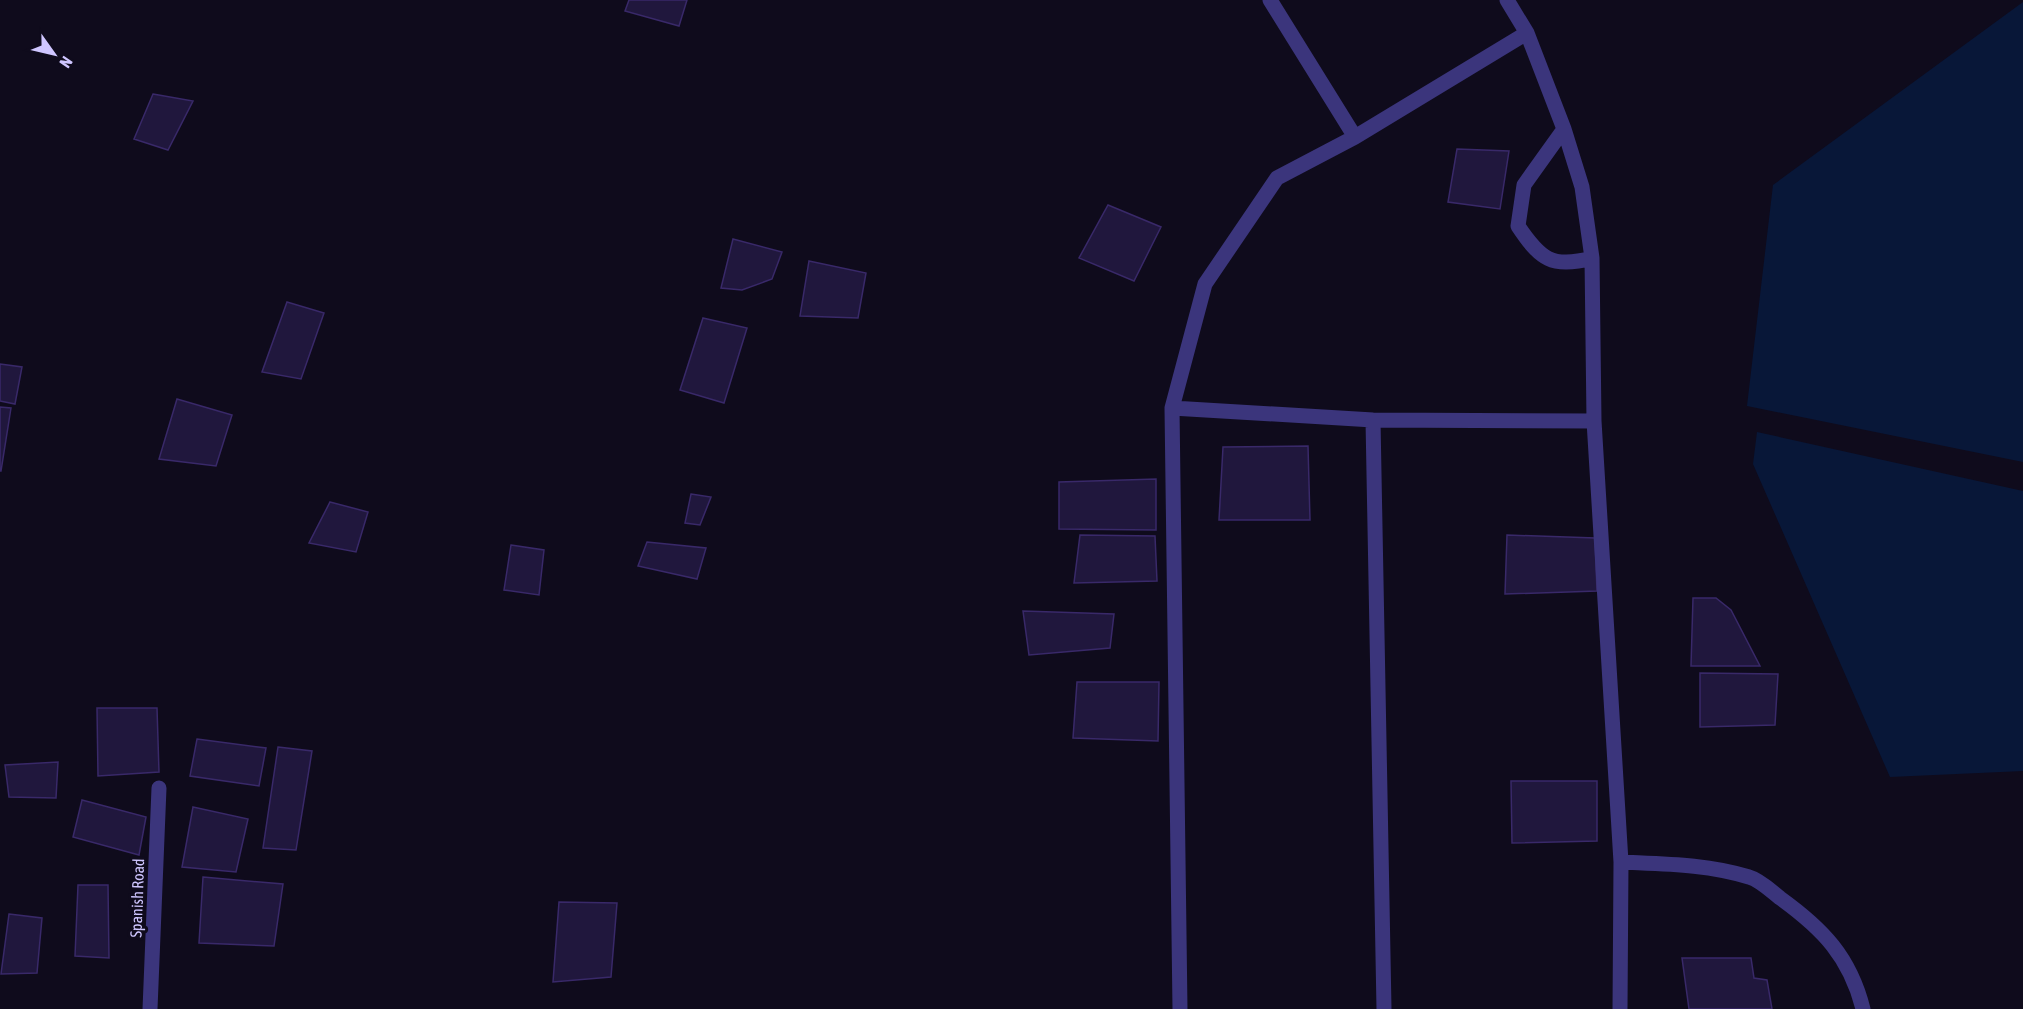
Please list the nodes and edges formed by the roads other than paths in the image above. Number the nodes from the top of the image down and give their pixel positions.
1 (1270, 0) edge
2 (1507, 0) edge
3 (1527, 33) junction
4 (1564, 129) junction
5 (1355, 137) junction
6 (1592, 258) junction
7 (1172, 408) junction
8 (1373, 420) junction
9 (1594, 421) junction
10 (159, 788) dead end
11 (1621, 862) junction
12 (150, 1009) edge
13 (1180, 1009) edge
14 (1384, 1009) edge
15 (1620, 1009) edge
16 (1863, 1009) edge

1 - 5 street
2 - 3 street
3 - 4 street
3 - 5 street
4 - 6 street
4 - 6 street
5 - 7 street
6 - 9 street
7 - 8 street
7 - 13 street
8 - 9 street
8 - 14 street
9 - 11 street
10 - 12 street, Spanish Road
11 - 15 street
11 - 16 street

